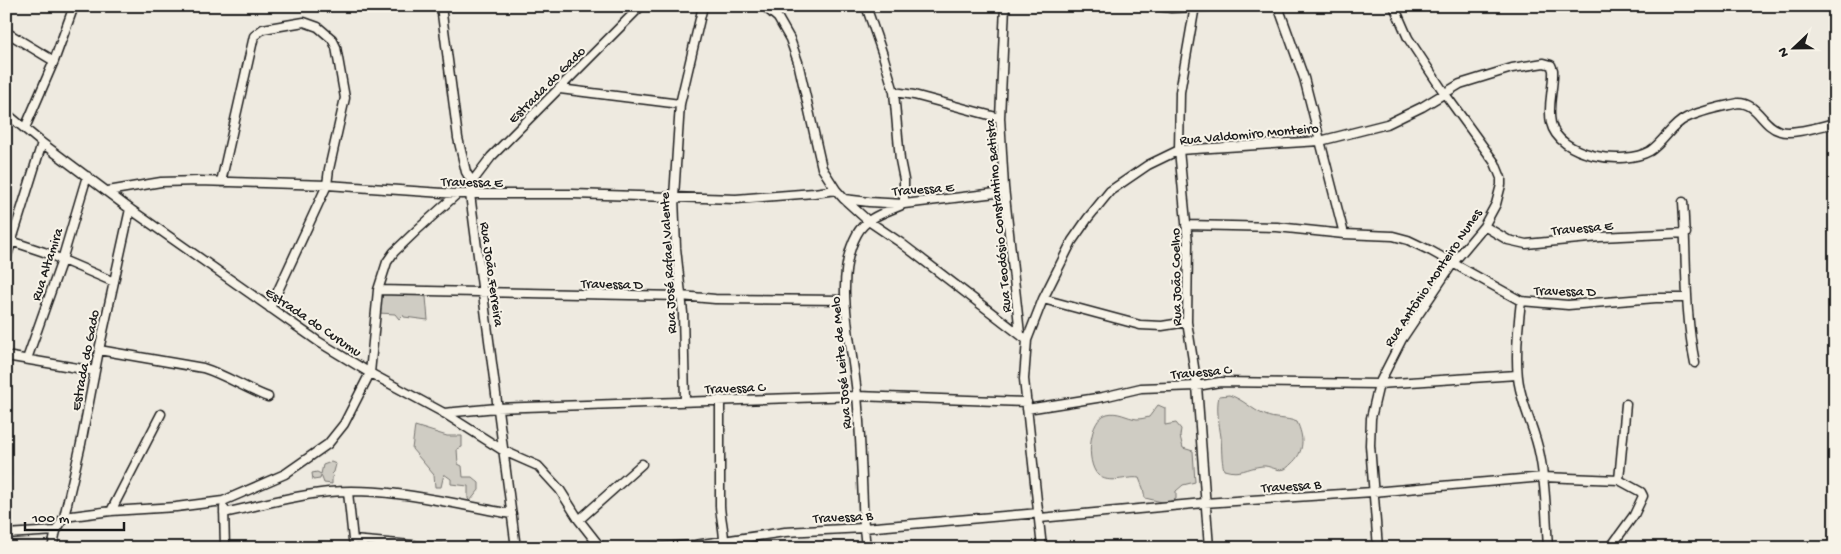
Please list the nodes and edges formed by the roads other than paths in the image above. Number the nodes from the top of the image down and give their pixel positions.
1 (74, 6) edge
2 (441, 6) edge
3 (641, 6) edge
4 (703, 6) edge
5 (764, 6) edge
6 (866, 6) edge
7 (1005, 6) edge
8 (1157, 6) edge
9 (1224, 6) edge
10 (1278, 6) edge
11 (1394, 6) edge
12 (1195, 7) edge
13 (6, 32) edge
14 (54, 61) junction
15 (560, 90) junction
16 (894, 92) junction
17 (1445, 94) junction
18 (680, 104) junction
19 (6, 113) edge
20 (1000, 118) junction
21 (1835, 123) edge
22 (25, 128) junction
23 (1320, 141) junction
24 (42, 143) junction
25 (1179, 150) junction
26 (87, 176) junction
27 (221, 182) junction
28 (472, 182) junction
29 (327, 185) junction
30 (836, 190) junction
31 (108, 191) junction
32 (1004, 192) junction
33 (457, 194) junction
34 (470, 194) junction
35 (674, 197) junction
36 (844, 199) junction
37 (1683, 202) dead end
38 (904, 204) junction
39 (130, 209) junction
40 (867, 220) junction
41 (1186, 225) junction
42 (1484, 226) junction
43 (1686, 233) junction
44 (1344, 234) junction
45 (9, 240) edge
46 (6, 259) edge
47 (62, 260) junction
48 (1453, 263) junction
49 (114, 282) junction
50 (378, 290) junction
51 (483, 293) junction
52 (681, 296) junction
53 (1686, 298) junction
54 (1043, 299) junction
55 (846, 300) junction
56 (1521, 301) junction
57 (270, 308) junction
58 (1187, 322) junction
59 (1020, 334) junction
60 (1027, 340) junction
61 (99, 350) junction
62 (6, 356) edge
63 (27, 359) junction
64 (1695, 363) dead end
65 (95, 371) junction
66 (370, 373) junction
67 (1517, 375) junction
68 (1379, 384) junction
69 (1197, 386) junction
70 (857, 396) junction
71 (268, 397) dead end
72 (720, 400) junction
73 (685, 402) junction
74 (1626, 404) dead end
75 (1027, 405) junction
76 (497, 408) junction
77 (444, 412) junction
78 (161, 414) dead end
79 (504, 451) junction
80 (642, 464) dead end
81 (1543, 477) junction
82 (1619, 480) junction
83 (348, 492) junction
84 (1373, 492) junction
85 (223, 502) junction
86 (1204, 503) junction
87 (111, 511) junction
88 (224, 513) junction
89 (512, 514) junction
90 (1040, 516) junction
91 (64, 517) junction
92 (579, 520) junction
93 (864, 528) junction
94 (56, 531) junction
95 (6, 534) edge
96 (353, 544) edge
97 (725, 544) edge
98 (52, 548) edge
99 (226, 548) edge
100 (446, 548) edge
101 (516, 548) edge
102 (601, 548) edge
103 (649, 548) edge
104 (866, 548) edge
105 (1042, 548) edge
106 (1208, 548) edge
107 (1378, 548) edge
108 (1548, 548) edge
109 (1610, 548) edge

1 - 14 street
2 - 28 street
3 - 15 street, Estrada do Gado
4 - 18 street, Rua José Rafael Valente
5 - 30 street
6 - 16 street
7 - 20 street, Rua Teodósio Constantino Batista
8 - 12 street
9 - 12 street
10 - 23 street
11 - 17 street, Rua Antônio Monteiro Nunes
12 - 25 street, Rua João Coelho
13 - 14 street
14 - 22 street
15 - 18 street
15 - 28 street, Estrada do Gado
16 - 20 street
16 - 38 street
17 - 21 street, Rua Valdomiro Monteiro
17 - 23 street, Rua Valdomiro Monteiro
17 - 42 street, Rua Antônio Monteiro Nunes
18 - 35 street, Rua José Rafael Valente
19 - 22 street, Estrada do Curumu
20 - 32 street, Rua Teodósio Constantino Batista
22 - 24 street, Estrada do Curumu
23 - 25 street, Rua Valdomiro Monteiro
23 - 44 street
24 - 26 street, Estrada do Curumu
24 - 45 street
25 - 41 street, Rua João Coelho
25 - 54 street, Rua Valdomiro Monteiro
26 - 31 street, Estrada do Curumu
26 - 47 street, Rua Altamira
27 - 29 street, Travessa E
27 - 29 street
27 - 31 street, Travessa E
28 - 34 street, Rua João Ferreira
29 - 33 street, Travessa E
29 - 57 street
30 - 35 street, Travessa E
30 - 36 street
31 - 39 street, Estrada do Curumu
32 - 38 street, Travessa E
32 - 59 street, Rua Teodósio Constantino Batista
33 - 34 street, Travessa E
33 - 50 street
34 - 35 street, Travessa E
34 - 51 street, Rua João Ferreira
35 - 52 street, Rua José Rafael Valente
36 - 38 street, Travessa E
36 - 40 street
37 - 43 street
38 - 40 street
39 - 49 street, Estrada do Gado
39 - 57 street, Estrada do Curumu
40 - 55 street, Rua José Leite de Melo
40 - 59 street
41 - 44 street, Travessa D
41 - 58 street, Rua João Coelho
42 - 43 street, Travessa E
42 - 48 street, Rua Antônio Monteiro Nunes
43 - 53 street
44 - 48 street, Travessa D
45 - 46 street
45 - 47 street
47 - 49 street
47 - 63 street, Rua Altamira
48 - 56 street, Travessa D
48 - 68 street, Rua Antônio Monteiro Nunes
49 - 61 street, Estrada do Gado
50 - 51 street, Travessa D
50 - 66 street
51 - 52 street, Travessa D
51 - 76 street, Rua João Ferreira
52 - 55 street, Travessa D
52 - 73 street, Rua José Rafael Valente
53 - 56 street, Travessa D
53 - 64 street
54 - 58 street
54 - 60 street, Rua Valdomiro Monteiro
55 - 70 street, Rua José Leite de Melo
56 - 67 street
57 - 66 street, Estrada do Curumu
58 - 69 street, Rua João Coelho
59 - 60 street
60 - 75 street
61 - 65 street, Estrada do Gado
61 - 71 street
62 - 63 street
63 - 65 street
65 - 91 street, Estrada do Gado
66 - 77 street, Estrada do Curumu
66 - 85 street
67 - 68 street, Travessa C
67 - 81 street
68 - 69 street, Travessa C
68 - 84 street, Rua Antônio Monteiro Nunes
69 - 75 street, Travessa C
69 - 86 street, Rua João Coelho
70 - 72 street, Travessa C
70 - 75 street, Travessa C
70 - 93 street, Rua José Leite de Melo
72 - 73 street, Travessa C
72 - 97 street
73 - 76 street, Travessa C
74 - 82 street
75 - 90 street
76 - 77 street, Travessa C
76 - 79 street, Rua João Ferreira
77 - 79 street, Estrada do Curumu
78 - 87 street
79 - 89 street, Rua João Ferreira
79 - 92 street, Estrada do Curumu
80 - 92 street
81 - 82 street, Travessa B
81 - 84 street, Travessa B
81 - 108 street
82 - 109 street
83 - 88 street
83 - 89 street
83 - 96 street
84 - 86 street, Travessa B
84 - 107 street, Rua Antônio Monteiro Nunes
85 - 87 street
85 - 88 street
86 - 90 street, Travessa B
86 - 106 street, Rua João Coelho
87 - 91 street
88 - 99 street
89 - 101 street, Rua João Ferreira
90 - 93 street, Travessa B
90 - 105 street
91 - 94 street, Estrada do Gado
92 - 102 street, Estrada do Curumu
93 - 97 street, Travessa B
93 - 104 street, Rua José Leite de Melo
94 - 95 street
94 - 98 street, Estrada do Gado
96 - 100 street
97 - 103 street, Travessa B

